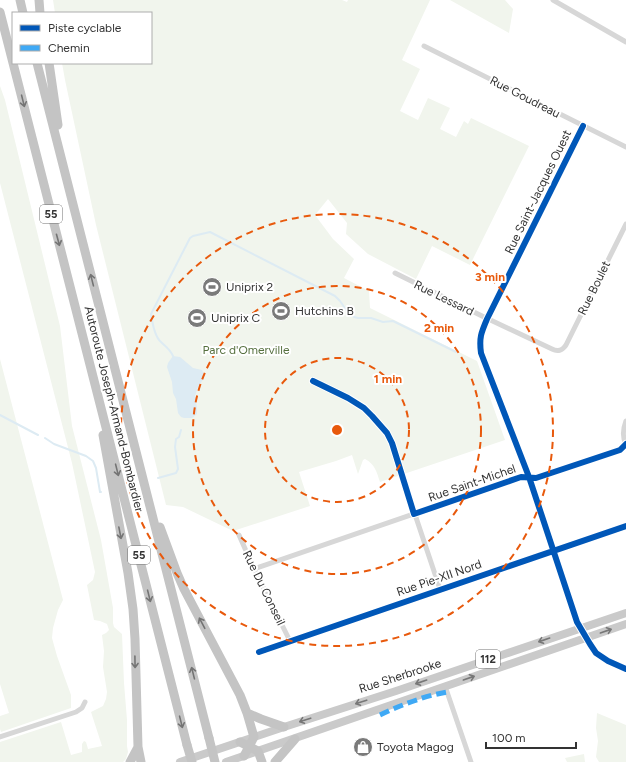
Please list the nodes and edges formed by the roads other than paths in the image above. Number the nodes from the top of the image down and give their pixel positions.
1 (20, 0) edge
2 (39, 0) edge
3 (553, 0) edge
4 (0, 12) edge
5 (24, 12) edge
6 (40, 12) edge
7 (0, 19) edge
8 (6, 36) junction
9 (626, 42) edge
10 (424, 46) dead end
11 (12, 59) edge
12 (13, 64) edge
13 (36, 64) edge
14 (49, 64) edge
15 (583, 126) junction
16 (626, 148) edge
17 (65, 174) junction
18 (626, 224) edge
19 (395, 273) dead end
20 (488, 319) junction
21 (560, 350) joint
22 (90, 364) junction
23 (313, 381) dead end
24 (626, 421) edge
25 (626, 444) edge
26 (529, 477) junction
27 (143, 480) junction
28 (414, 514) junction
29 (626, 526) edge
30 (239, 535) dead end
31 (553, 551) junction
32 (254, 569) junction
33 (440, 589) junction
34 (626, 612) edge
35 (626, 624) edge
36 (581, 628) junction
37 (586, 638) junction
38 (290, 641) junction
39 (259, 652) dead end
40 (626, 668) edge
41 (445, 686) junction
42 (85, 702) dead end
43 (247, 713) junction
44 (284, 727) junction
45 (0, 737) edge
46 (254, 737) junction
47 (295, 739) junction
48 (240, 742) junction
49 (138, 747) junction
50 (249, 747) junction
51 (258, 751) junction
52 (244, 756) junction
53 (130, 762) edge
54 (141, 762) edge
55 (180, 762) edge
56 (192, 762) edge
57 (216, 762) edge
58 (226, 762) edge
59 (262, 762) edge
60 (275, 762) edge
61 (471, 762) edge

1 - 5 highway
2 - 6 highway
3 - 9 street
4 - 8 highway
7 - 8 highway
8 - 11 highway, Autoroute Joseph-Armand-Bombardier / 55
10 - 15 street, Rue Goudreau
12 -> 22 highway, Autoroute Joseph-Armand-Bombardier / 55
13 - 17 highway
14 - 17 highway
15 - 16 street, Rue Goudreau
15 - 20 street, Rue Saint-Jacques Ouest
27 -> 17 highway, Autoroute Joseph-Armand-Bombardier / 55
18 - 21 street, Rue Boulet
19 - 20 street, Rue Lessard
20 - 21 street, Rue Lessard
20 - 26 street, Rue Saint-Jacques Ouest
22 -> 49 highway
22 -> 56 highway, Autoroute Joseph-Armand-Bombardier / 55, bridge
23 - 28 street
24 - 25 street, Rue Saint-Michel
25 - 26 street, Rue Saint-Michel
26 - 28 street, Rue Saint-Michel
26 - 31 street, Rue Saint-Jacques Ouest
43 -> 27 highway
57 -> 27 highway, Autoroute Joseph-Armand-Bombardier / 55, bridge
28 - 32 street, Rue Saint-Michel
28 - 33 street
29 - 31 street, Rue Pie-XII Nord
30 - 32 street, Rue Du Conseil
31 - 33 street, Rue Pie-XII Nord
31 - 36 street, Rue Saint-Jacques Ouest
32 - 38 street, Rue Du Conseil
33 - 38 street, Rue Pie-XII Nord
34 - 36 main road, Rue Sherbrooke / 112
37 -> 35 main road, Rue Sherbrooke / 112
36 - 37 street, Rue Saint-Jacques Ouest
36 -> 44 main road, Rue Sherbrooke / 112
37 - 40 street, Rue Saint-Jacques Ouest
41 -> 37 main road, Rue Sherbrooke / 112
38 - 39 street, Rue Pie-XII Nord
41 - 47 main road, Rue Sherbrooke / 112
41 - 61 street
42 - 45 street
43 - 44 highway
43 - 46 highway
44 - 46 main road, Rue Sherbrooke / 112
46 - 48 main road, Rue Sherbrooke / 112
46 - 50 highway
47 - 51 main road, Rue Sherbrooke / 112
47 - 60 highway
48 - 50 highway
48 - 55 main road, Rue Sherbrooke / 112
49 - 53 highway
49 - 54 highway
50 - 51 highway
50 - 52 highway
51 - 52 main road, Rue Sherbrooke / 112
51 - 59 highway
52 - 58 main road, Rue Sherbrooke / 112

